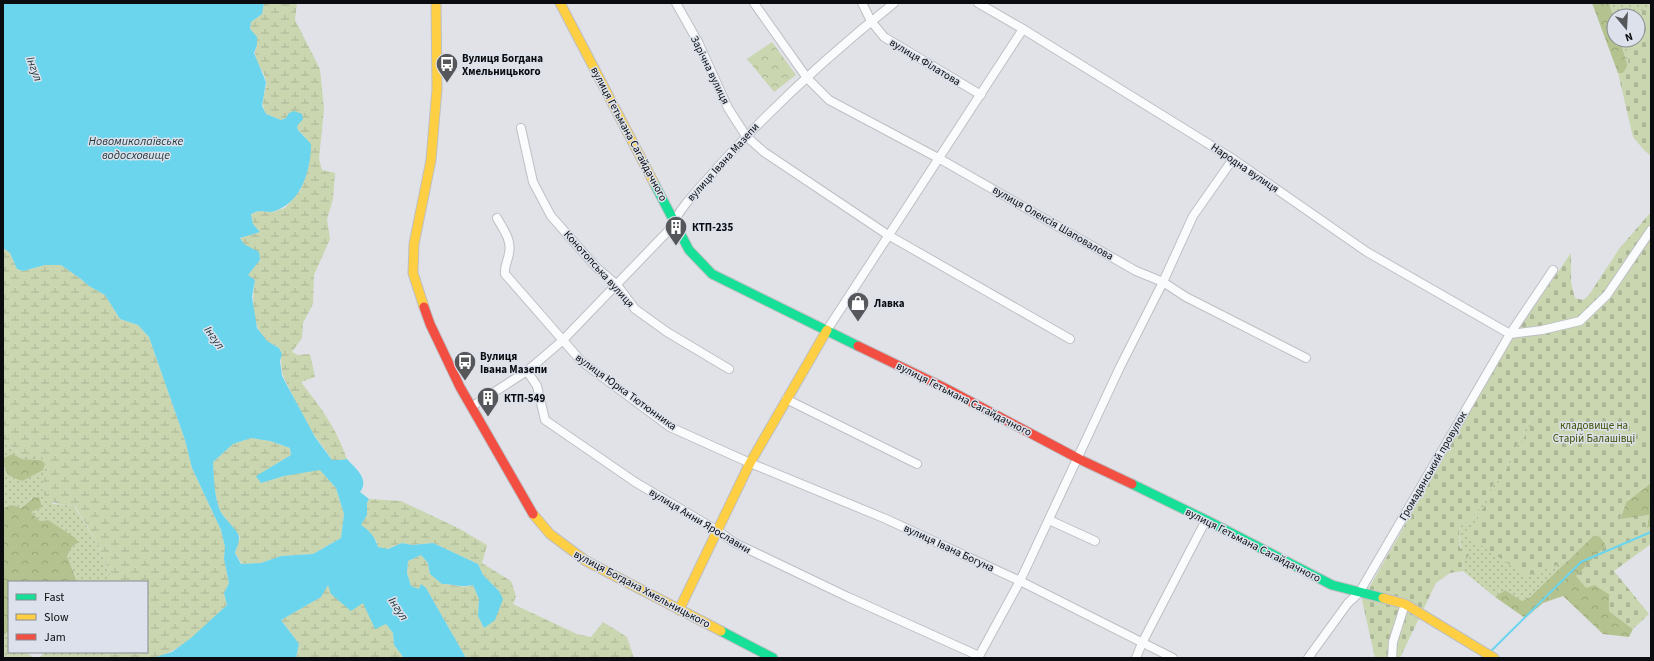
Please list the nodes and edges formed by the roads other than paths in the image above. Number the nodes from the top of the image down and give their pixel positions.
1 (436, 3) edge
2 (560, 3) edge
3 (676, 3) edge
4 (754, 3) edge
5 (862, 3) edge
6 (894, 3) edge
7 (978, 3) edge
8 (871, 21) junction
9 (1023, 29) junction
10 (807, 78) junction
11 (981, 95) junction
12 (522, 128) dead end
13 (746, 136) junction
14 (940, 159) junction
15 (1233, 159) junction
16 (497, 218) dead end
17 (674, 220) junction
18 (1651, 230) edge
19 (888, 235) junction
20 (1553, 270) dead end
21 (1163, 282) junction
22 (617, 286) junction
23 (827, 330) junction
24 (1510, 334) junction
25 (1070, 339) dead end
26 (562, 341) junction
27 (1306, 358) dead end
28 (729, 369) dead end
29 (527, 371) junction
30 (786, 399) junction
31 (471, 407) junction
32 (720, 449) joint
33 (1079, 459) junction
34 (750, 463) junction
35 (917, 464) dead end
36 (1050, 520) junction
37 (1206, 520) junction
38 (718, 531) junction
39 (1095, 541) dead end
40 (1020, 581) junction
41 (1359, 593) junction
42 (1405, 604) junction
43 (679, 610) junction
44 (1142, 643) junction
45 (978, 657) edge
46 (773, 658) edge
47 (1136, 658) edge
48 (1172, 658) edge
49 (1308, 658) edge
50 (1392, 658) edge
51 (1494, 658) edge

1 - 31 street, вулиця Богдана Хмельницького
2 - 17 street, вулиця Гетьмана Сагайдачного
3 - 13 street, Зарічна вулиця
4 - 10 street, вулиця Олексія Шаповалова
5 - 8 street, вулиця Філатова
6 - 8 street, вулиця Івана Мазепи
7 - 9 street, Народна вулиця
8 - 10 street, вулиця Івана Мазепи
8 - 11 street, вулиця Філатова
9 - 11 street
9 - 15 street, Народна вулиця
10 - 13 street, вулиця Івана Мазепи
10 - 14 street, вулиця Олексія Шаповалова
11 - 14 street
12 - 22 street, Конотопська вулиця
13 - 17 street, вулиця Івана Мазепи
13 - 19 street
14 - 19 street
14 - 21 street, вулиця Олексія Шаповалова
15 - 21 street
15 - 24 street, Народна вулиця
16 - 26 street, вулиця Юрка Тютюнника
17 - 22 street, вулиця Івана Мазепи
17 - 23 street, вулиця Гетьмана Сагайдачного
18 - 24 street
19 - 23 street
19 - 25 street
20 - 24 street, Громадянський провулок
21 - 27 street, вулиця Олексія Шаповалова
21 - 33 street
22 - 26 street, вулиця Івана Мазепи
22 - 28 street, Конотопська вулиця
23 - 30 street
23 - 33 street, вулиця Гетьмана Сагайдачного
24 - 41 street, Громадянський провулок
26 - 29 street, вулиця Івана Мазепи
26 - 32 street, вулиця Юрка Тютюнника
29 - 31 street, вулиця Івана Мазепи
29 - 38 street, вулиця Анни Ярославни
30 - 34 street
30 - 35 street
31 - 43 street, вулиця Богдана Хмельницького
32 - 34 street, вулиця Івана Богуна
33 - 36 street
33 - 37 street, вулиця Гетьмана Сагайдачного
34 - 38 street
34 - 40 street, вулиця Івана Богуна
36 - 39 street
36 - 40 street
37 - 41 street, вулиця Гетьмана Сагайдачного
37 - 44 street
38 - 43 street
38 - 45 street, вулиця Анни Ярославни
40 - 44 street, вулиця Івана Богуна
40 - 45 street
41 - 42 street, вулиця Гетьмана Сагайдачного
41 - 49 street, Громадянський провулок
42 - 50 street
42 - 51 street, вулиця Гетьмана Сагайдачного
43 - 46 street, вулиця Богдана Хмельницького
44 - 47 street
44 - 48 street, вулиця Івана Богуна

